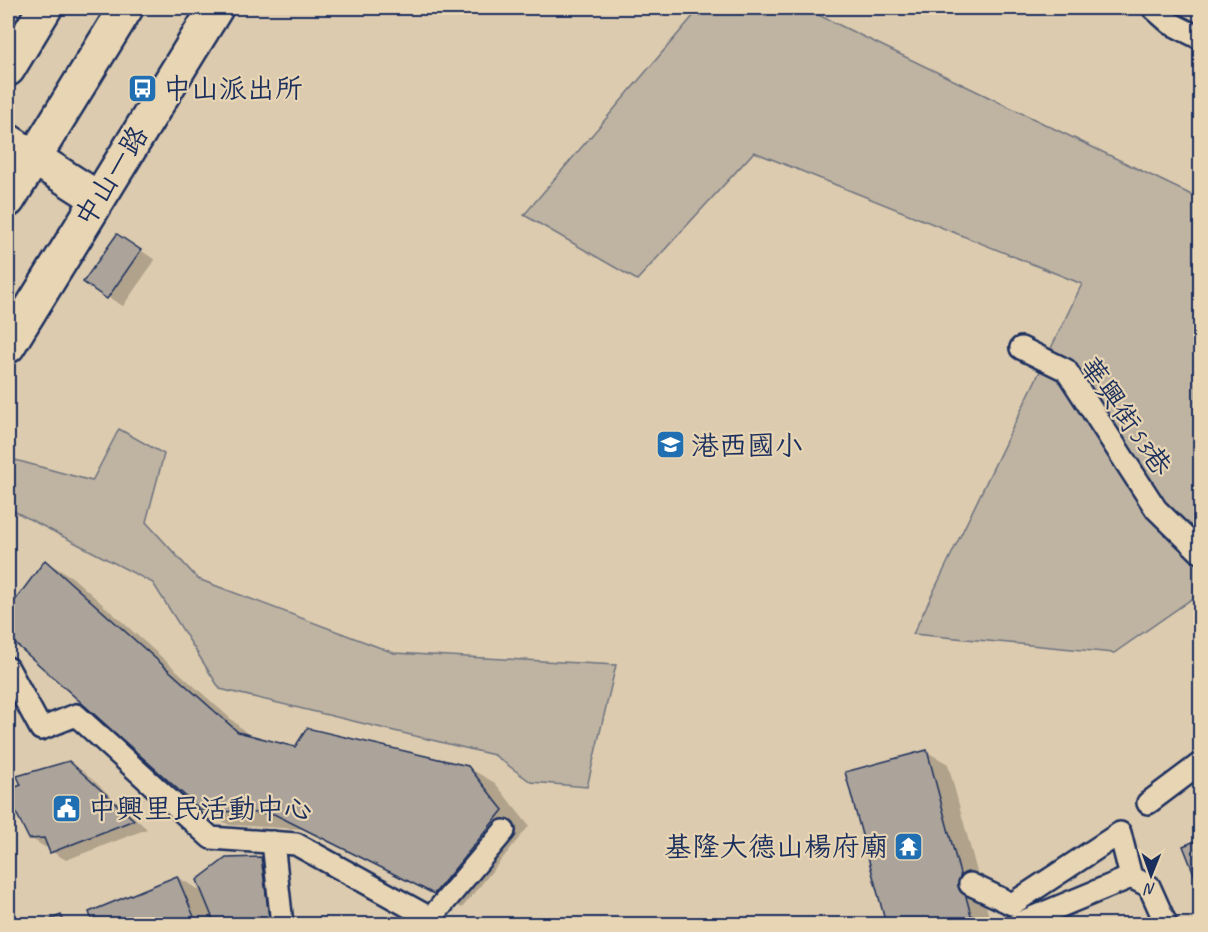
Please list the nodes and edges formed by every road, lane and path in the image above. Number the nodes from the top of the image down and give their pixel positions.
1 (45, 8) edge
2 (126, 8) edge
3 (216, 8) edge
4 (1153, 8) edge
5 (1200, 38) edge
6 (8, 69) edge
7 (21, 149) edge
8 (97, 198) junction
9 (8, 200) edge
10 (8, 346) edge
11 (1021, 348) dead end
12 (1200, 552) edge
13 (8, 668) edge
14 (1200, 764) edge
15 (1148, 803) dead end
16 (504, 831) dead end
17 (273, 842) junction
18 (1131, 877) junction
19 (970, 884) dead end
20 (428, 921) edge
21 (282, 924) edge
22 (1017, 924) edge
23 (1166, 924) edge

1 - 6 street
2 - 7 street
3 - 8 street, 中山一路
4 - 5 lane
7 - 8 street
7 - 9 street
8 - 10 street, 中山一路
11 - 12 lane, 華興街53巷
13 - 17 lane
14 - 15 lane
16 - 20 lane
17 - 20 lane
17 - 21 lane
18 - 19 lane
18 - 22 lane
18 - 23 lane

